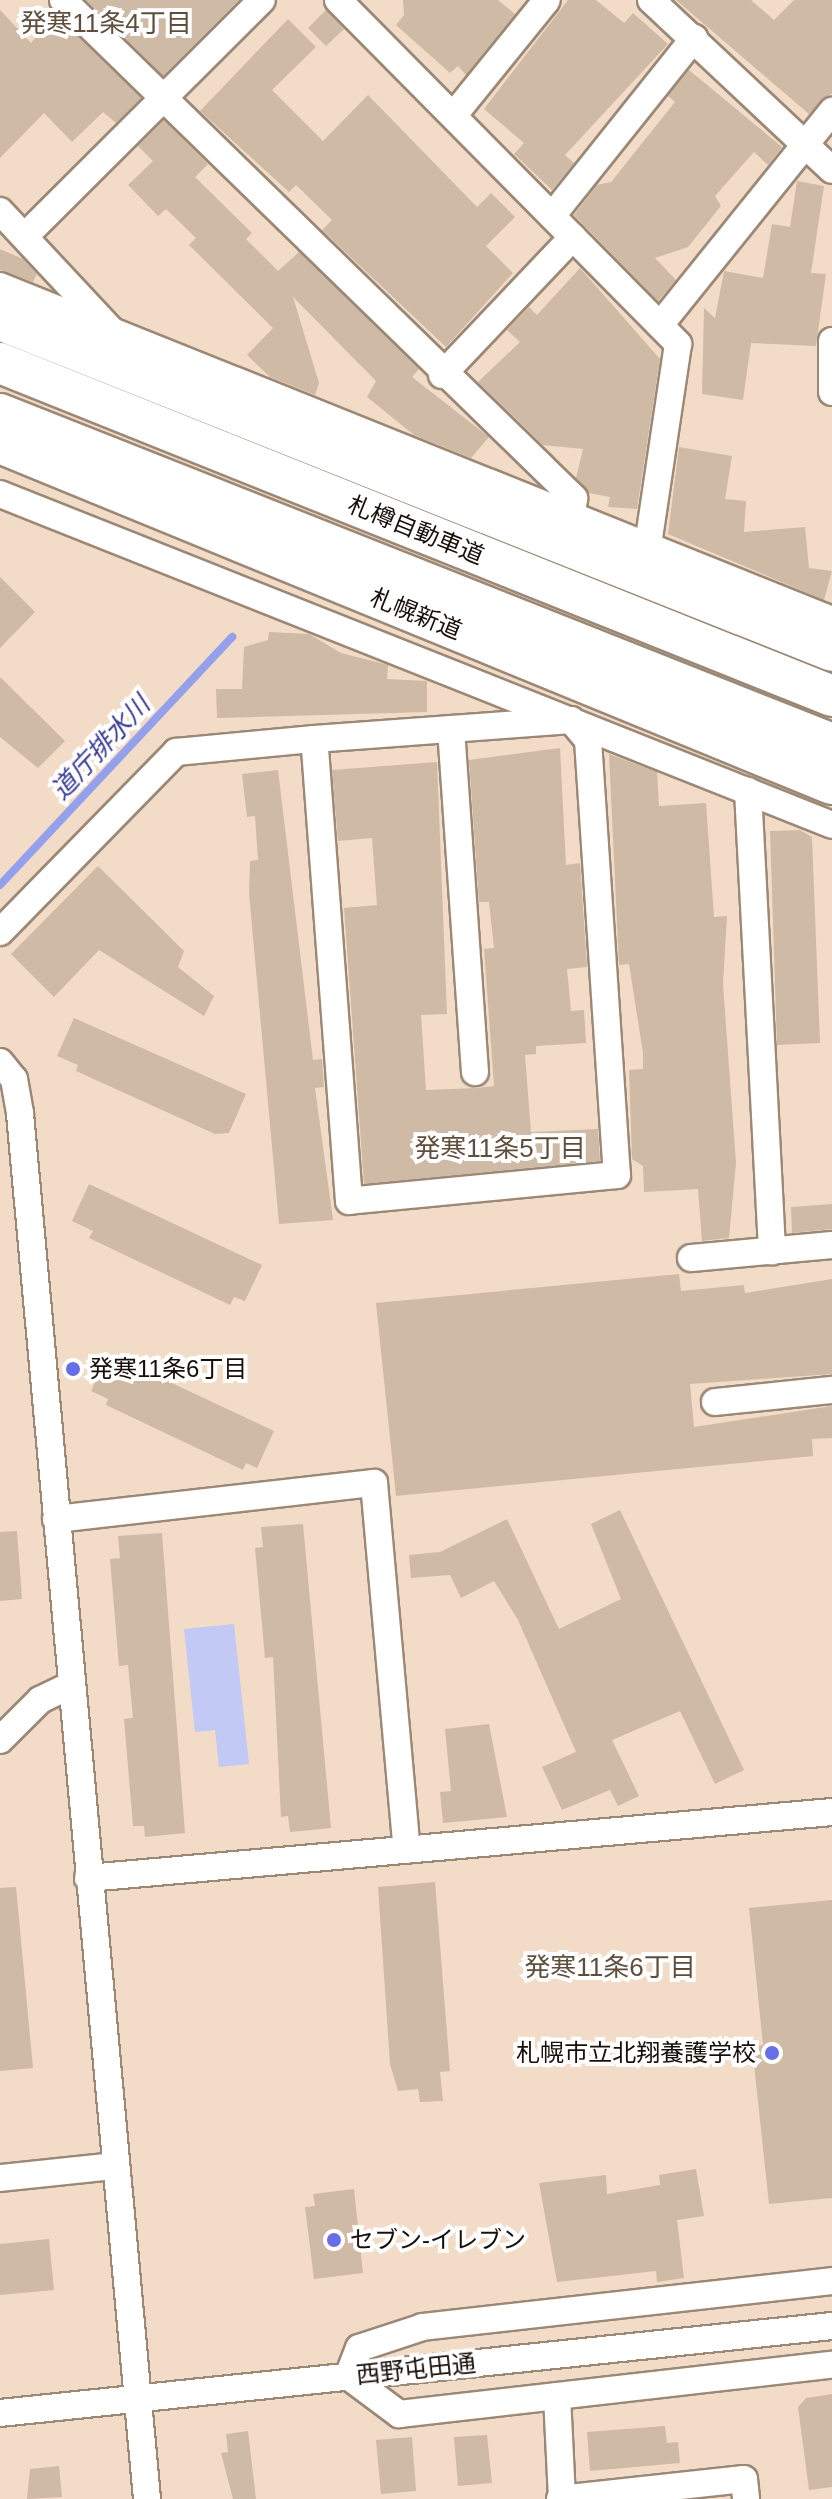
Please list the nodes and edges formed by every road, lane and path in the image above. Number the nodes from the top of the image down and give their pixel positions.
1 (63, 0) edge
2 (262, 0) edge
3 (338, 0) edge
4 (547, 0) edge
5 (651, 0) edge
6 (694, 38) junction
7 (162, 99) junction
8 (832, 111) edge
9 (453, 116) junction
10 (808, 140) junction
11 (832, 170) edge
12 (0, 211) edge
13 (552, 216) junction
14 (25, 236) junction
15 (573, 237) junction
16 (0, 286) edge
17 (0, 320) edge
18 (660, 325) junction
19 (112, 331) junction
20 (832, 341) edge
21 (0, 363) edge
22 (442, 375) junction
23 (832, 392) edge
24 (0, 414) edge
25 (0, 443) edge
26 (0, 494) edge
27 (572, 514) junction
28 (648, 545) junction
29 (832, 620) edge
30 (832, 651) edge
31 (482, 684) junction
32 (832, 696) edge
33 (571, 720) junction
34 (481, 727) junction
35 (451, 729) junction
36 (314, 739) junction
37 (832, 744) edge
38 (832, 784) edge
39 (748, 791) junction
40 (832, 825) edge
41 (0, 932) edge
42 (0, 1062) edge
43 (475, 1072) dead end
44 (832, 1245) edge
45 (772, 1251) junction
46 (691, 1258) dead end
47 (832, 1390) edge
48 (715, 1402) dead end
49 (56, 1519) junction
50 (71, 1685) junction
51 (0, 1740) edge
52 (832, 1812) edge
53 (407, 1850) junction
54 (88, 1878) junction
55 (114, 2166) junction
56 (0, 2178) edge
57 (832, 2281) edge
58 (832, 2326) edge
59 (832, 2365) edge
60 (348, 2376) junction
61 (557, 2396) junction
62 (140, 2397) junction
63 (0, 2413) edge
64 (147, 2499) edge
65 (561, 2499) edge
66 (746, 2499) edge

1 - 7 street
2 - 7 street
3 - 9 street
4 - 9 street
5 - 6 street
6 - 10 street
6 - 13 street
7 - 14 street
7 - 22 street
8 - 10 street
9 - 13 street
10 - 11 street
10 - 18 street
12 - 14 street
13 - 15 street
14 - 19 street
15 - 18 street
15 - 22 street
16 - 19 street
17 - 30 highway
18 - 28 street
19 - 27 street
20 - 23 street
21 - 32 highway, 札樽自動車道
22 - 27 street
24 - 37 highway, 札樽自動車道
25 - 38 highway, 札幌新道
26 - 31 street
27 - 28 street
28 - 29 street
31 - 33 street
31 - 34 street
33 - 34 street
33 - 36 street
33 - 39 street
34 - 35 street
35 - 36 street
35 - 43 street
36 - 41 street
39 - 40 street
39 - 45 street
42 - 49 street
44 - 45 street
45 - 46 street
47 - 48 street
49 - 50 street
49 - 53 street
50 - 51 street
50 - 54 street
52 - 53 street
53 - 54 street
54 - 55 street
55 - 56 street
55 - 62 street
57 - 60 street
58 - 60 street, 西野屯田通
59 - 61 street
60 - 61 street
60 - 62 street, 西野屯田通
61 - 65 street
62 - 63 street, 西野屯田通
62 - 64 street
65 - 66 street

